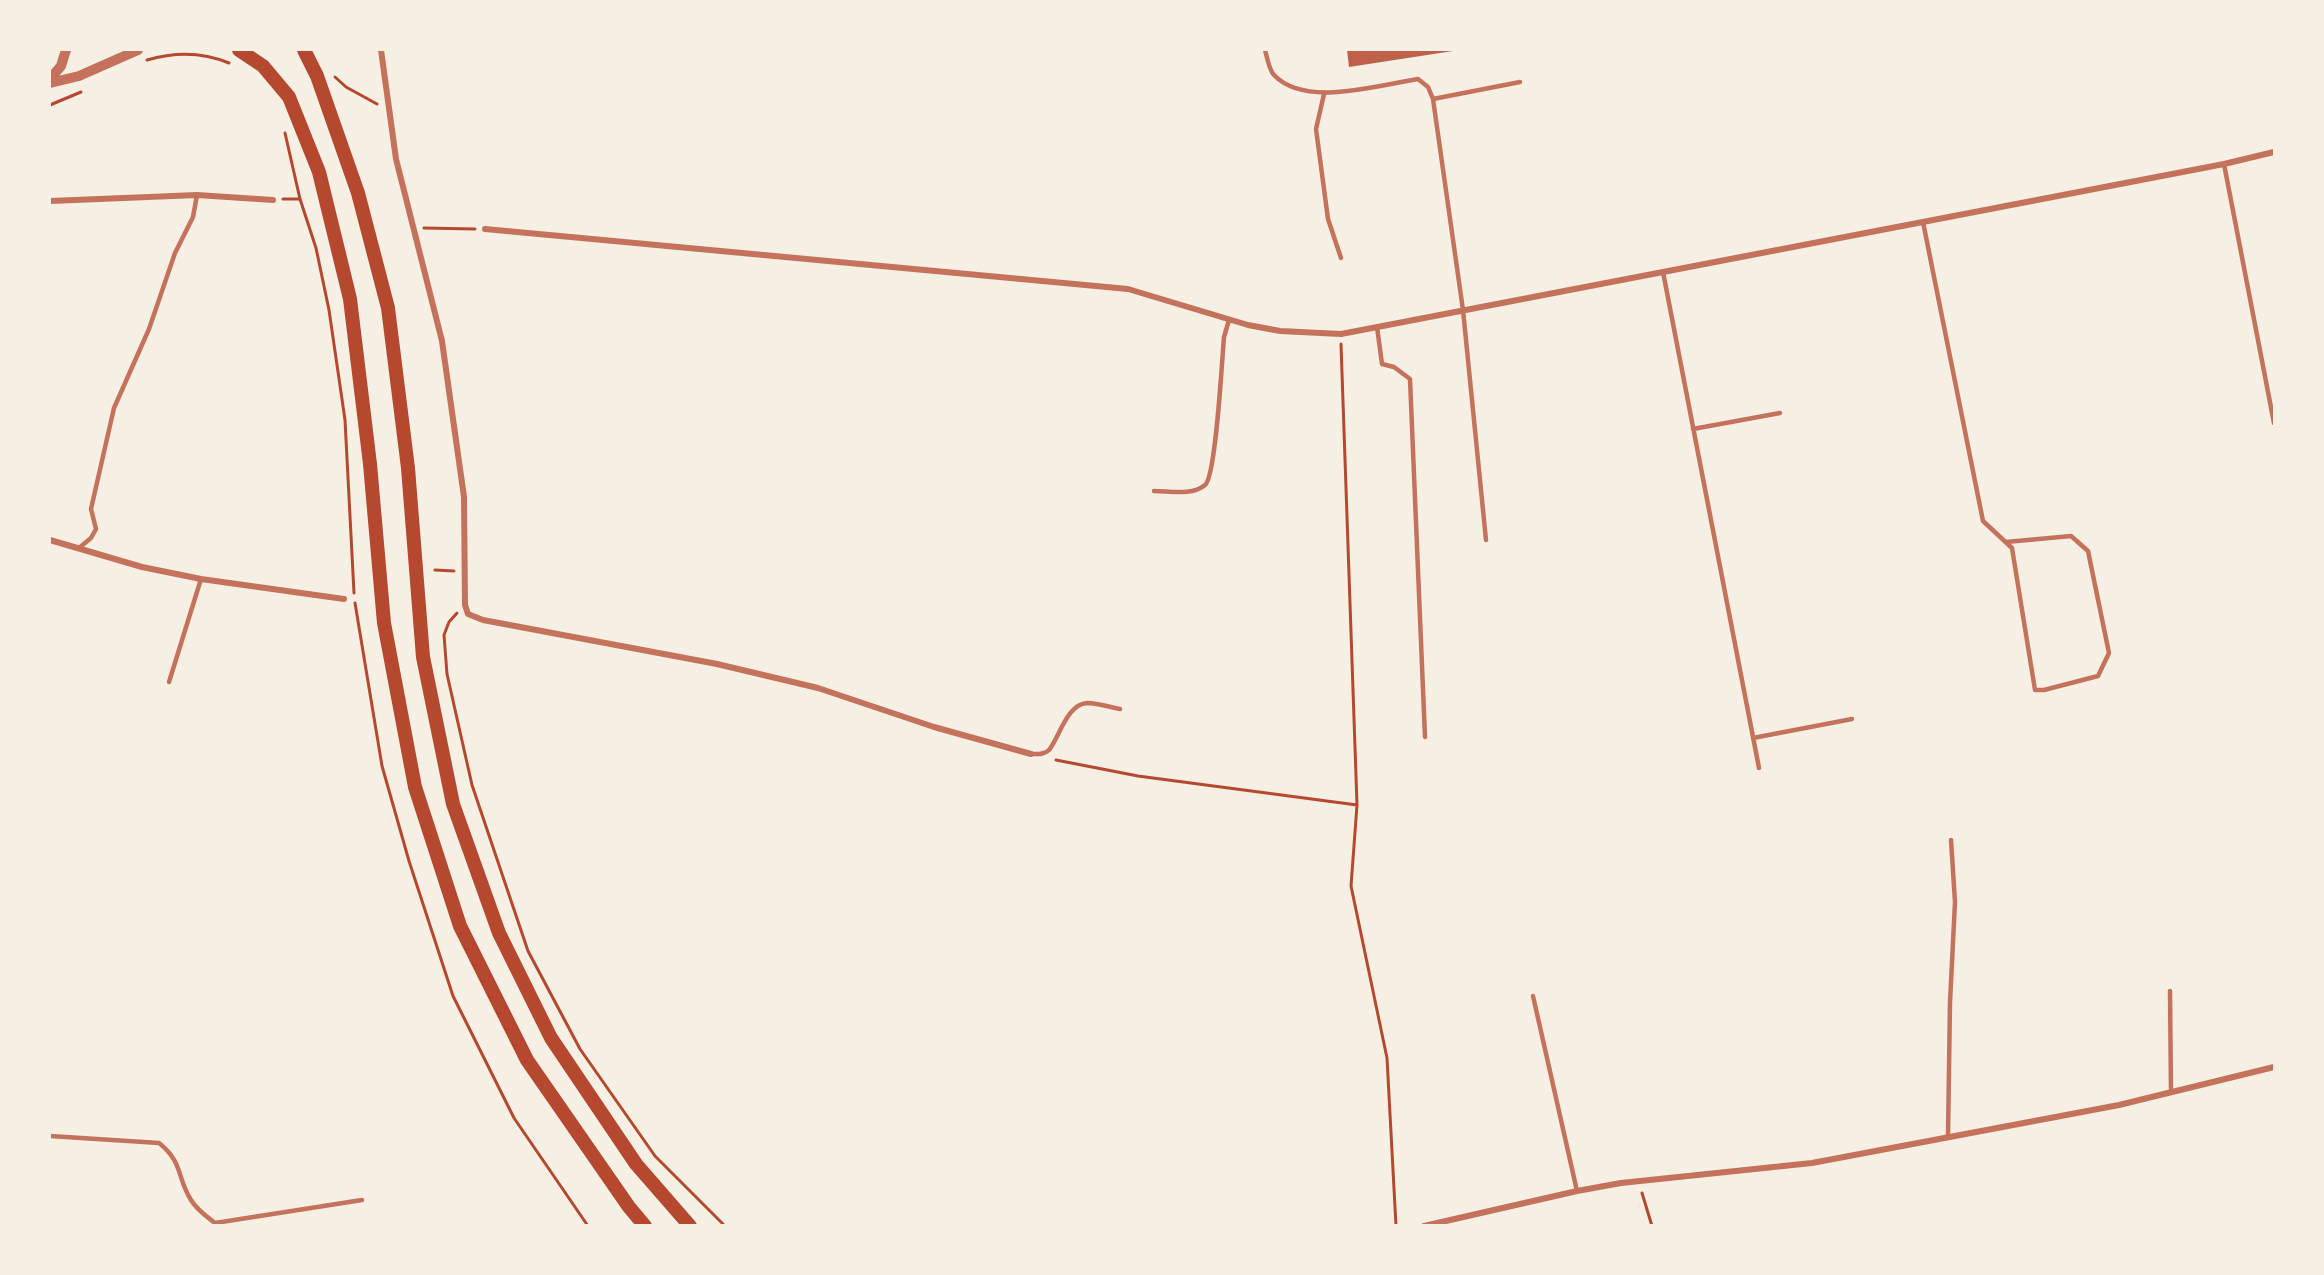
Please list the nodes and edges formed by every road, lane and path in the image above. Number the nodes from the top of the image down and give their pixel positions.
1 (66, 50) edge
2 (138, 50) edge
3 (238, 50) edge
4 (304, 50) edge
5 (381, 50) edge
6 (1265, 50) edge
7 (140, 63) dead end
8 (235, 66) dead end
9 (332, 74) dead end
10 (50, 81) edge
11 (1520, 82) dead end
12 (88, 89) dead end
13 (1324, 94) junction
14 (1433, 99) junction
15 (50, 105) edge
16 (390, 111) junction
17 (284, 131) dead end
18 (2274, 152) edge
19 (2224, 164) junction
20 (197, 195) junction
21 (273, 200) dead end
22 (50, 201) edge
23 (1923, 222) junction
24 (414, 228) junction
25 (485, 229) joint
26 (1341, 258) dead end
27 (1663, 272) junction
28 (1463, 310) junction
29 (1229, 320) junction
30 (1377, 327) junction
31 (1341, 334) junction
32 (1780, 413) dead end
33 (2274, 423) edge
34 (1693, 429) junction
35 (1154, 491) dead end
36 (50, 540) edge
37 (1486, 540) dead end
38 (2006, 542) junction
39 (79, 548) junction
40 (435, 570) dead end
41 (465, 571) junction
42 (201, 579) junction
43 (344, 598) dead end
44 (355, 599) junction
45 (363, 600) dead end
46 (465, 605) junction
47 (169, 682) dead end
48 (1120, 709) dead end
49 (1852, 719) dead end
50 (1425, 737) dead end
51 (1753, 738) junction
52 (1031, 754) junction
53 (1759, 768) dead end
54 (1357, 806) junction
55 (1952, 840) dead end
56 (2170, 991) dead end
57 (1533, 996) dead end
58 (2274, 1067) edge
59 (2171, 1093) junction
60 (50, 1136) edge
61 (1948, 1137) junction
62 (1638, 1182) junction
63 (1577, 1191) junction
64 (362, 1200) dead end
65 (588, 1226) edge
66 (645, 1226) edge
67 (690, 1226) edge
68 (725, 1226) edge
69 (1396, 1226) edge
70 (1424, 1226) edge
71 (1652, 1226) edge

1 - 10 street
2 - 10 street
3 - 66 main road
4 - 67 main road
5 - 16 street
6 - 13 lane
7 - 8 path
9 - 16 path
11 - 14 lane
12 - 15 path
13 - 14 lane
13 - 26 lane
14 - 28 lane
16 - 24 street
17 - 44 path
18 - 19 street
19 - 23 street
19 - 33 lane
20 - 21 street
20 - 22 street
20 - 39 lane
23 - 27 street
23 - 38 lane
24 - 25 path
24 - 41 street
25 - 29 street
27 - 28 street
27 - 34 lane
28 - 30 street
28 - 37 lane
29 - 31 street
29 - 35 lane
30 - 31 street
30 - 50 lane
31 - 54 path
32 - 34 lane
34 - 51 lane
36 - 39 street
38 - 38 lane
39 - 42 street
40 - 41 path
41 - 46 street
42 - 43 street
42 - 47 lane
44 - 45 path
44 - 65 path
46 - 52 street
46 - 68 path
48 - 52 lane
49 - 51 lane
51 - 53 lane
52 - 54 path
54 - 69 path
55 - 61 lane
56 - 59 lane
57 - 63 lane
58 - 59 street
59 - 61 street
60 - 64 lane
61 - 62 street
62 - 63 street
62 - 71 path
63 - 70 street

